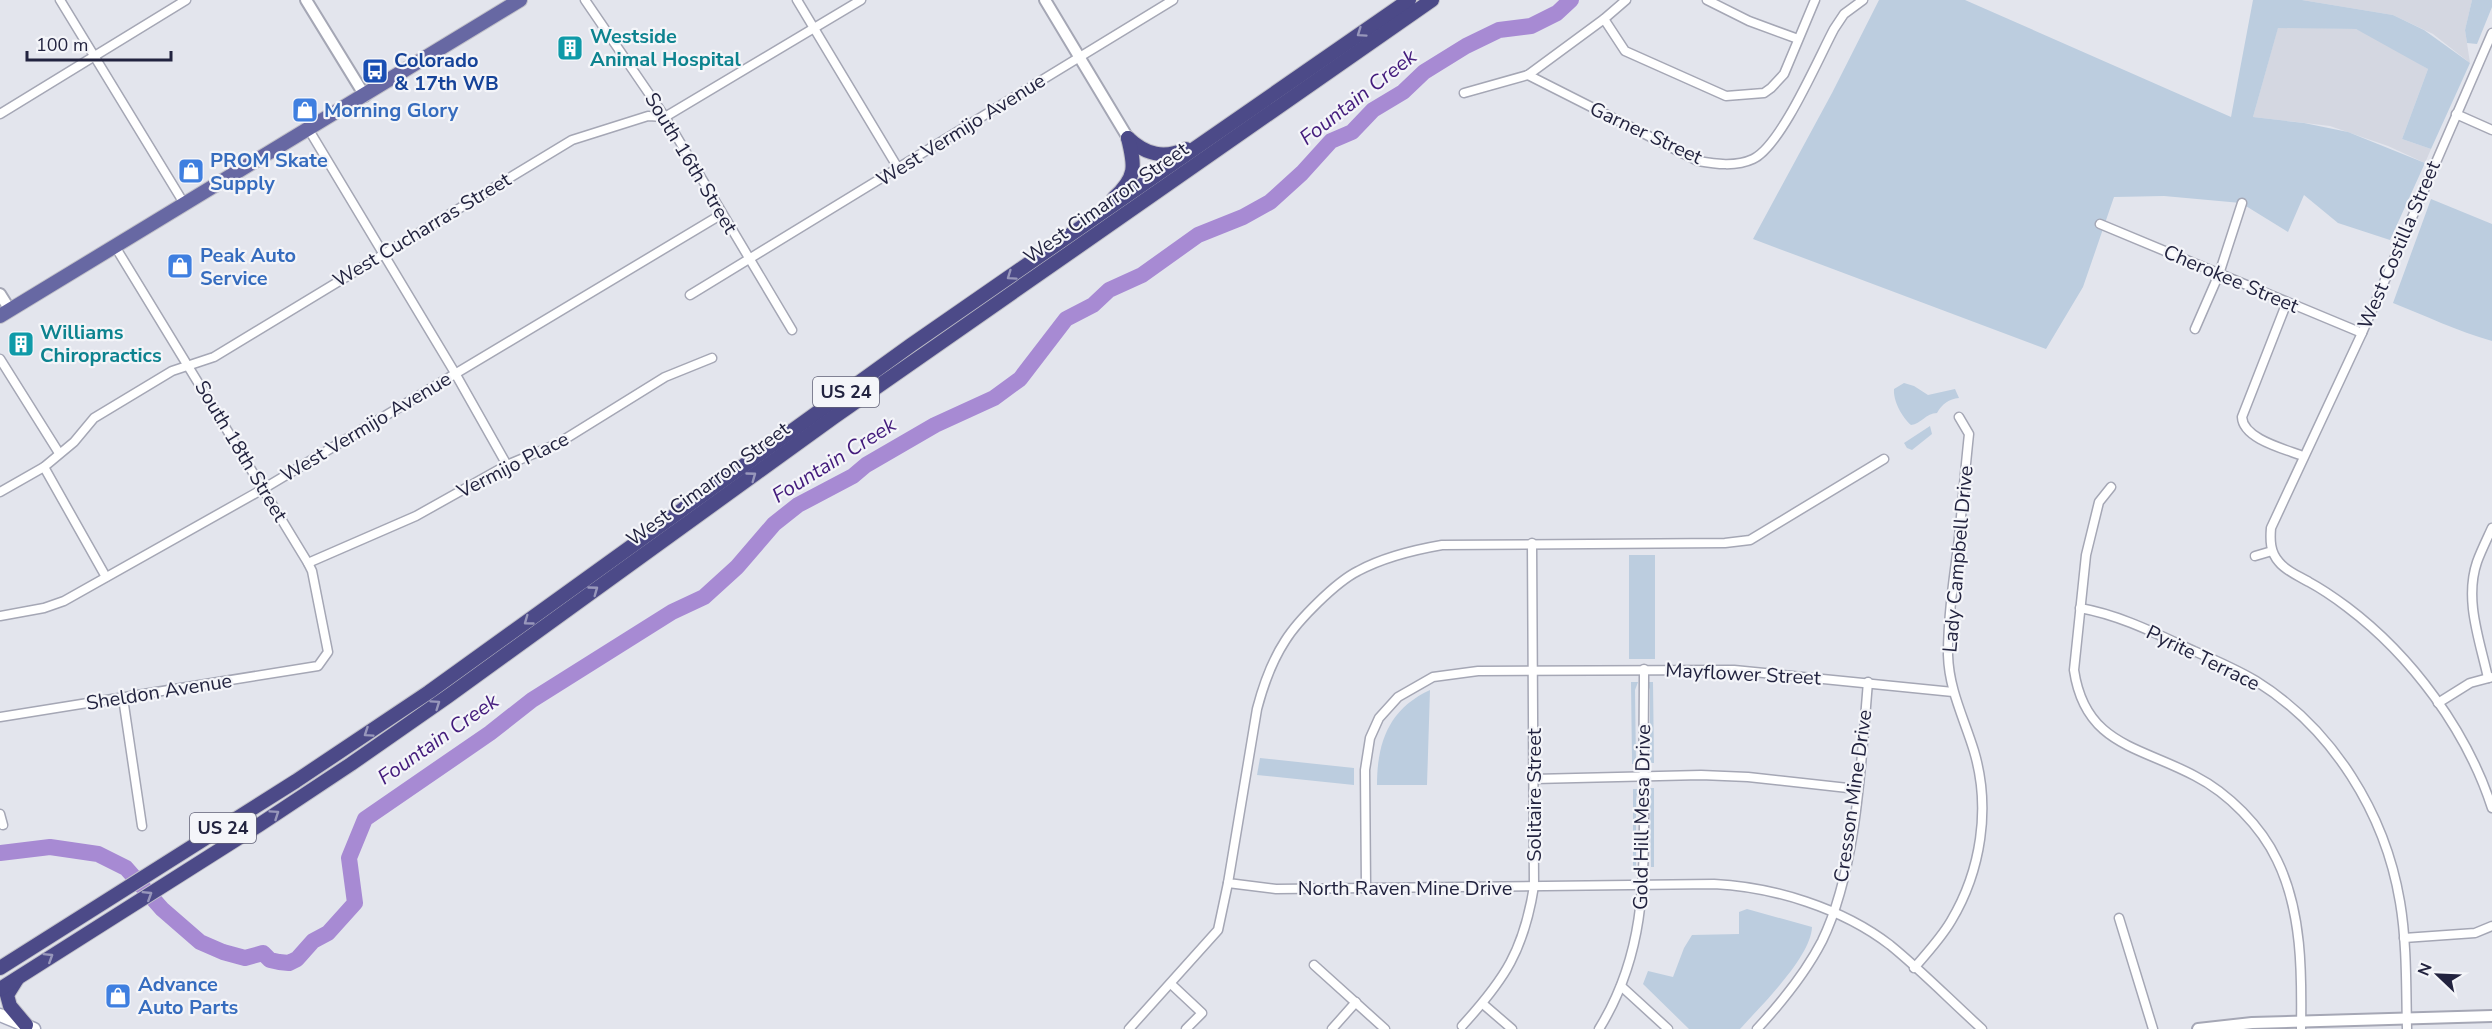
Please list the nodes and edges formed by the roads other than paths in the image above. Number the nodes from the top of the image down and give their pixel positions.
1 (60, 0) edge
2 (186, 0) edge
3 (306, 0) edge
4 (520, 0) edge
5 (585, 0) edge
6 (797, 0) edge
7 (861, 0) edge
8 (1045, 0) edge
9 (1173, 0) edge
10 (1409, 0) edge
11 (1432, 0) edge
12 (1626, 0) edge
13 (1707, 0) edge
14 (1815, 0) edge
15 (1863, 0) edge
16 (1604, 19) junction
17 (814, 29) junction
18 (2492, 33) edge
19 (1798, 39) junction
20 (94, 56) junction
21 (1080, 57) junction
22 (1528, 75) junction
23 (1464, 93) dead end
24 (365, 96) junction
25 (0, 114) edge
26 (2456, 114) junction
27 (665, 117) junction
28 (1233, 123) junction
29 (309, 130) junction
30 (2492, 130) edge
31 (1128, 138) junction
32 (898, 168) junction
33 (2242, 202) dead end
34 (185, 205) junction
35 (722, 214) junction
36 (2100, 224) dead end
37 (1069, 236) junction
38 (116, 248) junction
39 (384, 253) junction
40 (749, 260) junction
41 (2219, 274) junction
42 (0, 294) edge
43 (690, 295) dead end
44 (2287, 302) junction
45 (5, 313) edge
46 (2195, 329) dead end
47 (792, 330) dead end
48 (2362, 333) junction
49 (712, 358) dead end
50 (0, 359) edge
51 (188, 365) junction
52 (455, 373) junction
53 (1959, 417) dead end
54 (59, 453) junction
55 (2303, 456) junction
56 (1884, 459) dead end
57 (507, 465) junction
58 (44, 467) junction
59 (2111, 487) dead end
60 (263, 489) junction
61 (0, 492) edge
62 (2492, 528) edge
63 (1532, 543) junction
64 (2272, 551) junction
65 (2255, 556) dead end
66 (308, 563) junction
67 (106, 578) junction
68 (2080, 608) junction
69 (0, 616) edge
70 (318, 666) joint
71 (1644, 669) junction
72 (1533, 671) junction
73 (2490, 677) edge
74 (1868, 682) junction
75 (1953, 692) junction
76 (123, 698) junction
77 (2438, 703) junction
78 (0, 717) edge
79 (1643, 776) junction
80 (1534, 779) junction
81 (1857, 789) junction
82 (2492, 808) edge
83 (0, 814) edge
84 (3, 825) dead end
85 (142, 826) dead end
86 (1228, 883) junction
87 (1644, 885) junction
88 (1534, 886) junction
89 (1366, 888) junction
90 (1833, 913) junction
91 (2119, 918) dead end
92 (2492, 926) edge
93 (2404, 938) junction
94 (39, 943) junction
95 (0, 961) edge
96 (1314, 965) dead end
97 (0, 968) edge
98 (1914, 968) junction
99 (27, 971) junction
100 (1170, 984) junction
101 (1621, 986) junction
102 (0, 989) edge
103 (1356, 1002) junction
104 (1483, 1004) junction
105 (0, 1015) edge
106 (2492, 1016) edge
107 (2406, 1023) edge
108 (2301, 1025) edge
109 (1462, 1026) dead end
110 (30, 1027) edge
111 (1129, 1029) edge
112 (1186, 1029) edge
113 (1332, 1029) edge
114 (1385, 1029) edge
115 (1512, 1029) edge
116 (1599, 1029) edge
117 (1668, 1029) edge
118 (1757, 1029) edge
119 (1982, 1029) edge
120 (2153, 1029) edge
121 (2198, 1029) edge

1 - 20 street
2 - 20 street
3 - 24 street
4 - 24 main road
5 - 27 street, South 16th Street
6 - 17 street
7 - 17 street, West Cucharras Street
8 - 21 street
9 - 21 street, West Vermijo Avenue
10 -> 28 highway, West Cimarron Street / US 24
99 -> 11 highway, West Cimarron Street / US 24
12 - 16 street
13 - 19 street
14 - 19 street
15 - 22 street, Garner Street
16 - 19 street
16 - 22 street
17 - 27 street, West Cucharras Street
17 - 32 street
18 - 26 street, West Costilla Street
20 - 25 street
20 - 34 street
21 - 31 street
21 - 32 street, West Vermijo Avenue
22 - 23 street
24 - 29 main road
26 - 30 street
26 - 48 street, West Costilla Street
27 - 35 street, South 16th Street
27 - 39 street, West Cucharras Street
28 - 31 highway
28 - 37 highway, West Cimarron Street / US 24
29 - 34 main road
29 - 39 street
31 - 37 highway
32 - 40 street, West Vermijo Avenue
33 - 41 street
34 - 38 main road
35 - 40 street, South 16th Street
35 - 52 street, West Vermijo Avenue
36 - 41 street, Cherokee Street
37 -> 94 highway, West Cimarron Street / US 24
38 - 45 main road
38 - 51 street, South 18th Street
39 - 51 street, West Cucharras Street
39 - 52 street
40 - 43 street, West Vermijo Avenue
40 - 47 street, South 16th Street
41 - 44 street, Cherokee Street
41 - 46 street
42 - 45 street
44 - 48 street, Cherokee Street
44 - 55 street
48 - 55 street, West Costilla Street
49 - 57 street, Vermijo Place
50 - 54 street
51 - 54 street, West Cucharras Street
51 - 60 street, South 18th Street
52 - 57 street
52 - 60 street, West Vermijo Avenue
53 - 75 street, Lady Campbell Drive
54 - 58 street, West Cucharras Street
55 - 64 street, West Costilla Street
56 - 63 street
57 - 66 street, Vermijo Place
58 - 61 street, West Cucharras Street
58 - 67 street
59 - 68 street
60 - 66 street, South 18th Street
60 - 67 street, West Vermijo Avenue
62 - 73 street
63 - 72 street, Solitaire Street
63 - 86 street
64 - 65 street
64 - 77 street
66 - 70 street, South 18th Street
67 - 69 street, West Vermijo Avenue
68 - 93 street, Pyrite Terrace
68 - 108 street
70 - 76 street, Sheldon Avenue
71 - 72 street, Mayflower Street
71 - 74 street, Mayflower Street
71 - 79 street, Gold Hill Mesa Drive
72 - 80 street, Solitaire Street
72 - 89 street, Mayflower Street
73 - 77 street
74 - 75 street, Mayflower Street
74 - 81 street, Cresson Mine Drive
75 - 98 street, Lady Campbell Drive
76 - 78 street, Sheldon Avenue
76 - 85 street
77 - 82 street
79 - 80 street
79 - 81 street
79 - 87 street, Gold Hill Mesa Drive
80 - 88 street, Solitaire Street
81 - 90 street, Cresson Mine Drive
83 - 84 street
86 - 89 street, North Raven Mine Drive
86 - 100 street
87 - 88 street, North Raven Mine Drive
87 - 90 street, North Raven Mine Drive
87 - 101 street, Gold Hill Mesa Drive
88 - 89 street, North Raven Mine Drive
88 - 104 street, Solitaire Street
90 - 98 street, North Raven Mine Drive
90 - 118 street, Cresson Mine Drive
91 - 120 street
92 - 93 street
93 - 107 street, Pyrite Terrace
94 - 95 highway
94 - 97 highway, West Cimarron Street / US 24
96 - 103 street
98 - 119 street, North Raven Mine Drive
99 - 102 highway, West Cimarron Street / US 24
99 - 110 highway
100 - 111 street
100 - 112 street
101 - 116 street, Gold Hill Mesa Drive
101 - 117 street
103 - 113 street
103 - 114 street
104 - 109 street, Solitaire Street
104 - 115 street
105 - 110 main road
106 - 107 street
107 - 108 street
108 - 121 street

